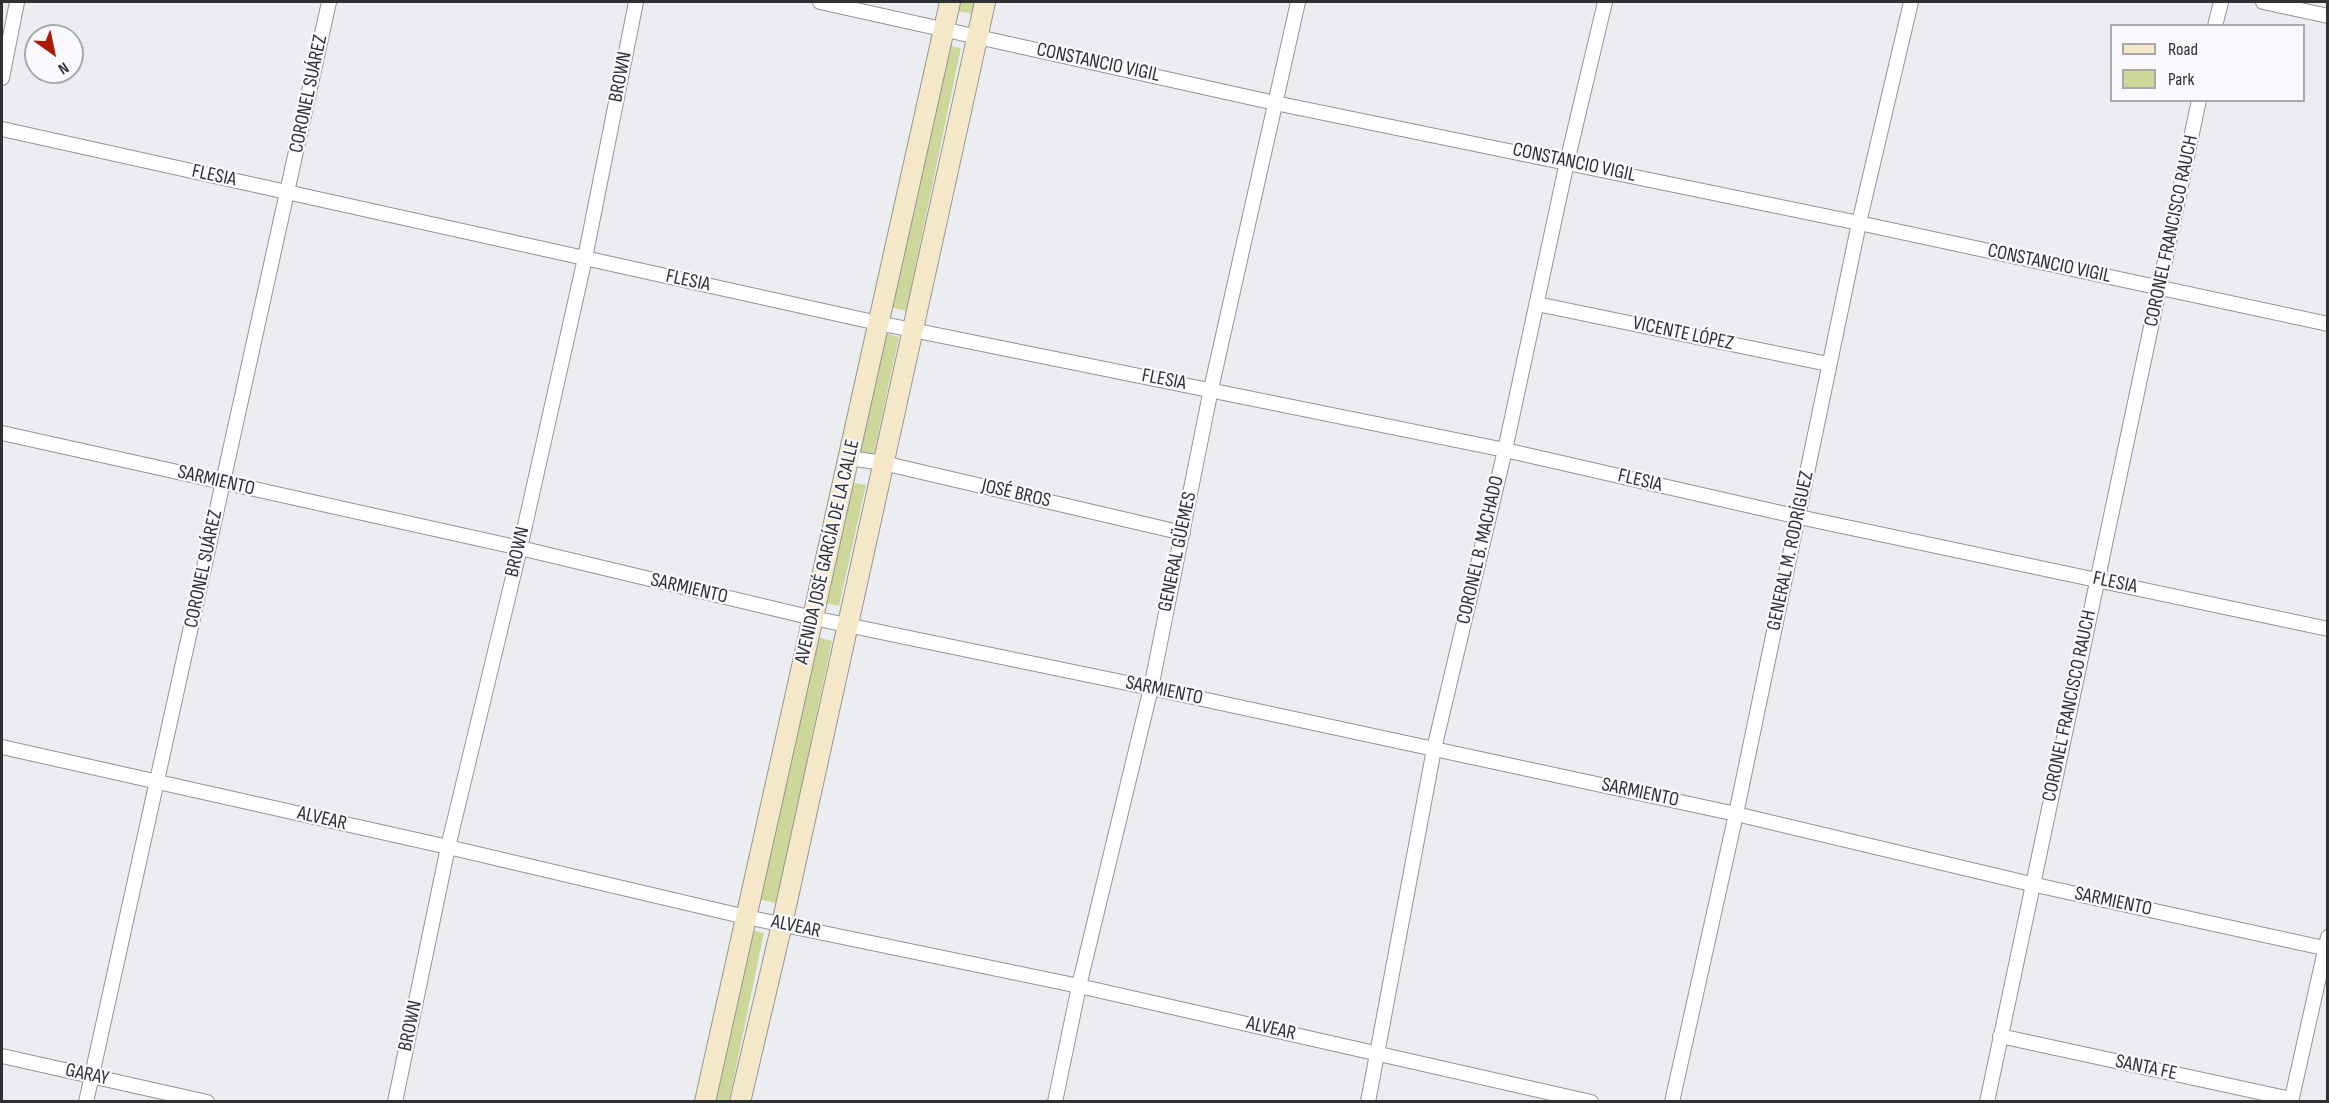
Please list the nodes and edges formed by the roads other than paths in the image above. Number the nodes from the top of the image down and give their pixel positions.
1 (17, 2) edge
2 (329, 2) edge
3 (636, 2) edge
4 (820, 2) edge
5 (950, 2) edge
6 (985, 2) edge
7 (1298, 2) edge
8 (1605, 2) edge
9 (1911, 2) edge
10 (2221, 2) edge
11 (2263, 2) edge
12 (2328, 16) edge
13 (2216, 24) edge
14 (944, 29) junction
15 (977, 36) junction
16 (2, 78) edge
17 (1275, 102) junction
18 (2199, 102) edge
19 (2, 129) edge
20 (1567, 162) junction
21 (287, 192) junction
22 (1859, 223) junction
23 (585, 258) junction
24 (2160, 288) junction
25 (1537, 304) junction
26 (878, 323) junction
27 (2328, 324) edge
28 (913, 330) junction
29 (1828, 364) junction
30 (1211, 389) junction
31 (2, 433) edge
32 (1505, 450) junction
33 (849, 458) junction
34 (883, 463) junction
35 (223, 482) junction
36 (1799, 517) junction
37 (1183, 533) junction
38 (520, 548) junction
39 (2098, 579) junction
40 (813, 618) junction
41 (848, 626) junction
42 (2328, 629) edge
43 (1150, 688) junction
44 (2, 747) edge
45 (1434, 749) junction
46 (157, 782) junction
47 (1736, 814) junction
48 (448, 847) junction
49 (2031, 884) junction
50 (746, 917) junction
51 (782, 924) junction
52 (2327, 945) edge
53 (1079, 986) junction
54 (2000, 1036) junction
55 (1377, 1054) junction
56 (2, 1056) edge
57 (92, 1076) junction
58 (2291, 1100) edge
59 (86, 1101) edge
60 (207, 1101) edge
61 (395, 1101) edge
62 (705, 1101) edge
63 (741, 1101) edge
64 (1055, 1101) edge
65 (1368, 1101) edge
66 (1591, 1101) edge
67 (1672, 1101) edge
68 (1987, 1101) edge

1 - 16 street
2 - 21 street, CORONEL SUÁREZ
3 - 23 street, BROWN
4 - 14 street, CONSTANCIO VIGIL
5 - 14 main road, AVENIDA JOSÉ GARCÍA DE LA CALLE
6 - 15 main road, AVENIDA JOSÉ GARCÍA DE LA CALLE
7 - 17 street, GENERAL GÜEMES
8 - 20 street, CORONEL B. MACHADO
9 - 22 street, GENERAL M. RODRÍGUEZ
10 - 13 street
11 - 12 street
14 - 15 street, CONSTANCIO VIGIL
14 - 26 main road, AVENIDA JOSÉ GARCÍA DE LA CALLE
15 - 17 street, CONSTANCIO VIGIL
15 - 28 main road, AVENIDA JOSÉ GARCÍA DE LA CALLE
17 - 20 street, CONSTANCIO VIGIL
17 - 30 street, GENERAL GÜEMES
18 - 24 street, CORONEL FRANCISCO RAUCH
19 - 21 street, FLESIA
20 - 22 street, CONSTANCIO VIGIL
20 - 25 street, CORONEL B. MACHADO
21 - 23 street, FLESIA
21 - 35 street, CORONEL SUÁREZ
22 - 24 street, CONSTANCIO VIGIL
22 - 29 street, GENERAL M. RODRÍGUEZ
23 - 26 street, FLESIA
23 - 38 street, BROWN
24 - 27 street, CONSTANCIO VIGIL
24 - 39 street, CORONEL FRANCISCO RAUCH
25 - 29 street, VICENTE LÓPEZ
25 - 32 street, CORONEL B. MACHADO
26 - 28 street, FLESIA
26 - 33 main road, AVENIDA JOSÉ GARCÍA DE LA CALLE
28 - 30 street, FLESIA
28 - 34 main road, AVENIDA JOSÉ GARCÍA DE LA CALLE
29 - 36 street, GENERAL M. RODRÍGUEZ
30 - 32 street, FLESIA
30 - 37 street, GENERAL GÜEMES
31 - 35 street, SARMIENTO
32 - 36 street, FLESIA
32 - 45 street, CORONEL B. MACHADO
33 - 34 street, JOSÉ BROS
33 - 40 main road, AVENIDA JOSÉ GARCÍA DE LA CALLE
34 - 37 street, JOSÉ BROS
34 - 41 main road, AVENIDA JOSÉ GARCÍA DE LA CALLE
35 - 38 street, SARMIENTO
35 - 46 street, CORONEL SUÁREZ
36 - 39 street, FLESIA
36 - 47 street, GENERAL M. RODRÍGUEZ
37 - 43 street, GENERAL GÜEMES
38 - 40 street, SARMIENTO
38 - 48 street, BROWN
39 - 42 street, FLESIA
39 - 49 street, CORONEL FRANCISCO RAUCH
40 - 41 street, SARMIENTO
40 - 50 main road, AVENIDA JOSÉ GARCÍA DE LA CALLE
41 - 43 street, SARMIENTO
41 - 51 main road, AVENIDA JOSÉ GARCÍA DE LA CALLE
43 - 45 street, SARMIENTO
43 - 53 street, GENERAL GÜEMES
44 - 46 street, ALVEAR
45 - 47 street, SARMIENTO
45 - 55 street, CORONEL B. MACHADO
46 - 48 street, ALVEAR
46 - 57 street, CORONEL SUÁREZ
47 - 49 street, SARMIENTO
47 - 67 street, GENERAL M. RODRÍGUEZ
48 - 50 street, ALVEAR
48 - 61 street, BROWN
49 - 52 street, SARMIENTO
49 - 54 street, CORONEL FRANCISCO RAUCH
50 - 51 street, ALVEAR
50 - 62 main road, AVENIDA JOSÉ GARCÍA DE LA CALLE
51 - 53 street, ALVEAR
51 - 63 main road, AVENIDA JOSÉ GARCÍA DE LA CALLE
52 - 58 street
53 - 55 street, ALVEAR
53 - 64 street, GENERAL GÜEMES
54 - 58 street, SANTA FE
54 - 68 street, CORONEL FRANCISCO RAUCH
55 - 65 street, CORONEL B. MACHADO
55 - 66 street, ALVEAR
56 - 57 street, GARAY
57 - 59 street, CORONEL SUÁREZ
57 - 60 street, GARAY

